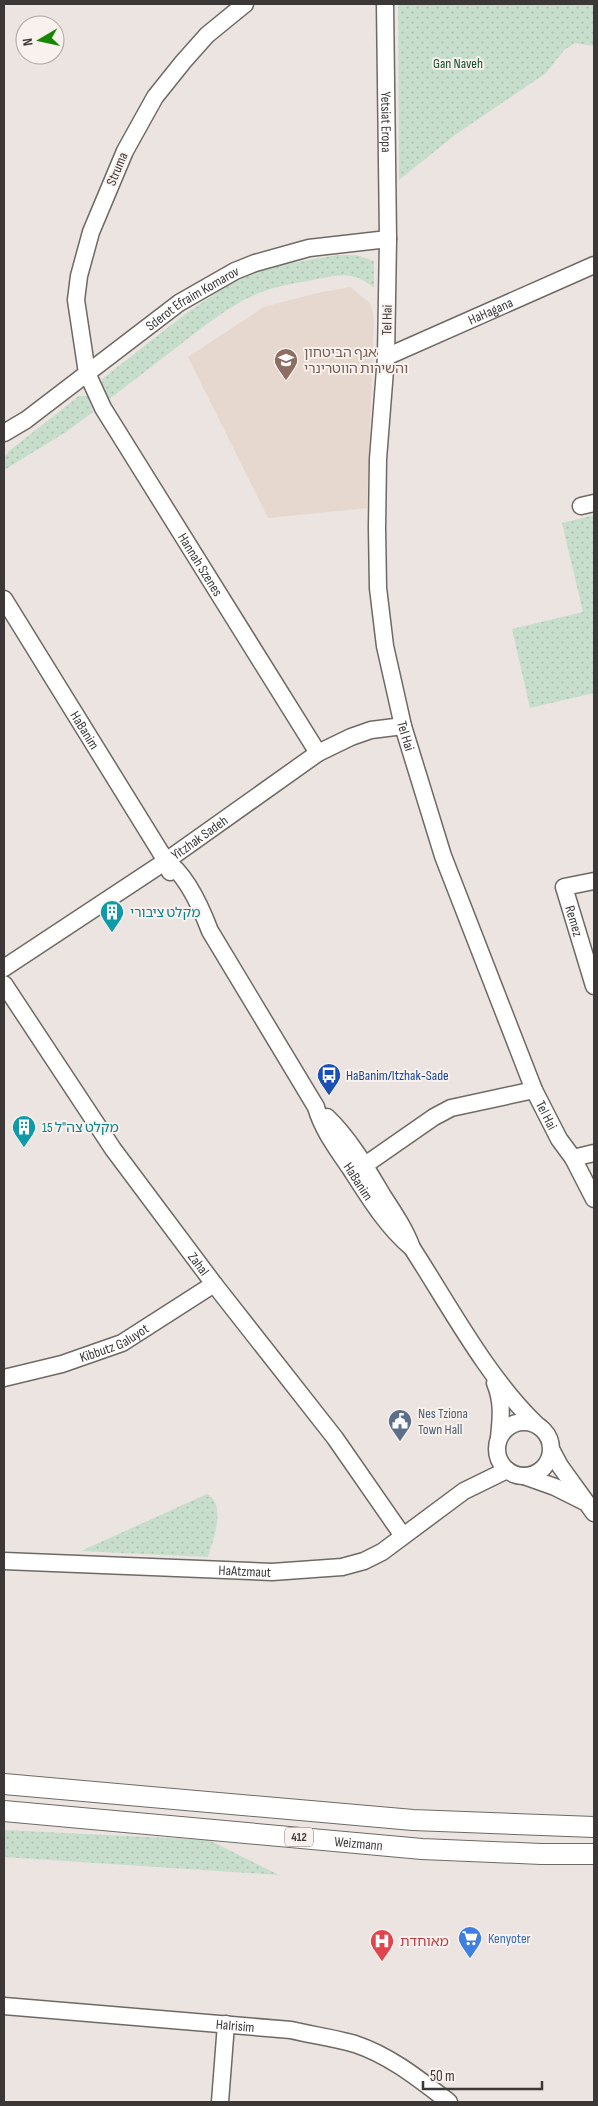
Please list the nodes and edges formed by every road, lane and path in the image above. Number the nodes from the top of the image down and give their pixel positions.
1 (245, 4) edge
2 (385, 4) edge
3 (388, 239) junction
4 (594, 265) edge
5 (386, 357) junction
6 (87, 373) junction
7 (26, 420) junction
8 (4, 433) edge
9 (4, 443) edge
10 (4, 599) edge
11 (403, 726) junction
12 (318, 753) junction
13 (166, 861) junction
14 (594, 881) edge
15 (4, 968) edge
16 (4, 984) edge
17 (594, 986) edge
18 (534, 1090) junction
19 (316, 1107) junction
20 (594, 1153) edge
21 (573, 1158) junction
22 (364, 1166) junction
23 (594, 1199) edge
24 (412, 1248) junction
25 (214, 1284) junction
26 (489, 1367) junction
27 (4, 1378) edge
28 (536, 1424) junction
29 (499, 1438) junction
30 (552, 1451) junction
31 (497, 1455) junction
32 (507, 1470) junction
33 (524, 1476) junction
34 (464, 1491) junction
35 (591, 1508) edge
36 (403, 1536) junction
37 (4, 1561) edge
38 (4, 1784) edge
39 (4, 1811) edge
40 (594, 1827) edge
41 (594, 1854) edge
42 (4, 2006) edge
43 (226, 2024) junction
44 (220, 2102) edge
45 (449, 2102) edge

1 - 6 street, Struma
2 - 3 street, Yetsiat Eropa
3 - 5 street, Tel Hai
3 - 6 street, Sderot Efraim Komarov
4 - 5 street, HaHagana
5 - 11 street, Tel Hai
6 - 7 street, Sderot Efraim Komarov
6 - 12 street, Hannah Szenes
7 - 8 street, Sderot Efraim Komarov
7 - 9 street, Sderot Efraim Komarov
10 - 13 street, HaBanim
11 - 12 street, Yitzhak Sadeh
11 - 18 street, Tel Hai
12 - 13 street, Yitzhak Sadeh
13 - 15 street, Yitzhak Sadeh
13 - 19 street, HaBanim
14 - 17 street, Remez
16 - 25 street, Zahal
18 - 21 street, Tel Hai
18 - 22 street
19 - 22 street, HaBanim
19 - 24 street, HaBanim
20 - 21 street
21 - 23 street, Tel Hai
22 - 24 street, HaBanim
24 - 26 street, HaBanim
25 - 27 street, Kibbutz Galuyot
25 - 36 street, Zahal
26 - 28 street, HaBanim
26 - 29 street, HaBanim
28 - 29 street
28 - 30 street
29 - 31 street
30 - 33 street
30 - 35 street
31 - 32 street
31 - 34 street, HaAtzmaut
32 - 33 street
32 - 34 street, HaAtzmaut
33 - 35 street
34 - 36 street, HaAtzmaut
36 - 37 street, HaAtzmaut
38 - 40 main road, Weizmann / 412
39 - 41 main road, Weizmann / 412
42 - 43 street, HaIrisim
43 - 44 street
43 - 45 street, HaIrisim

